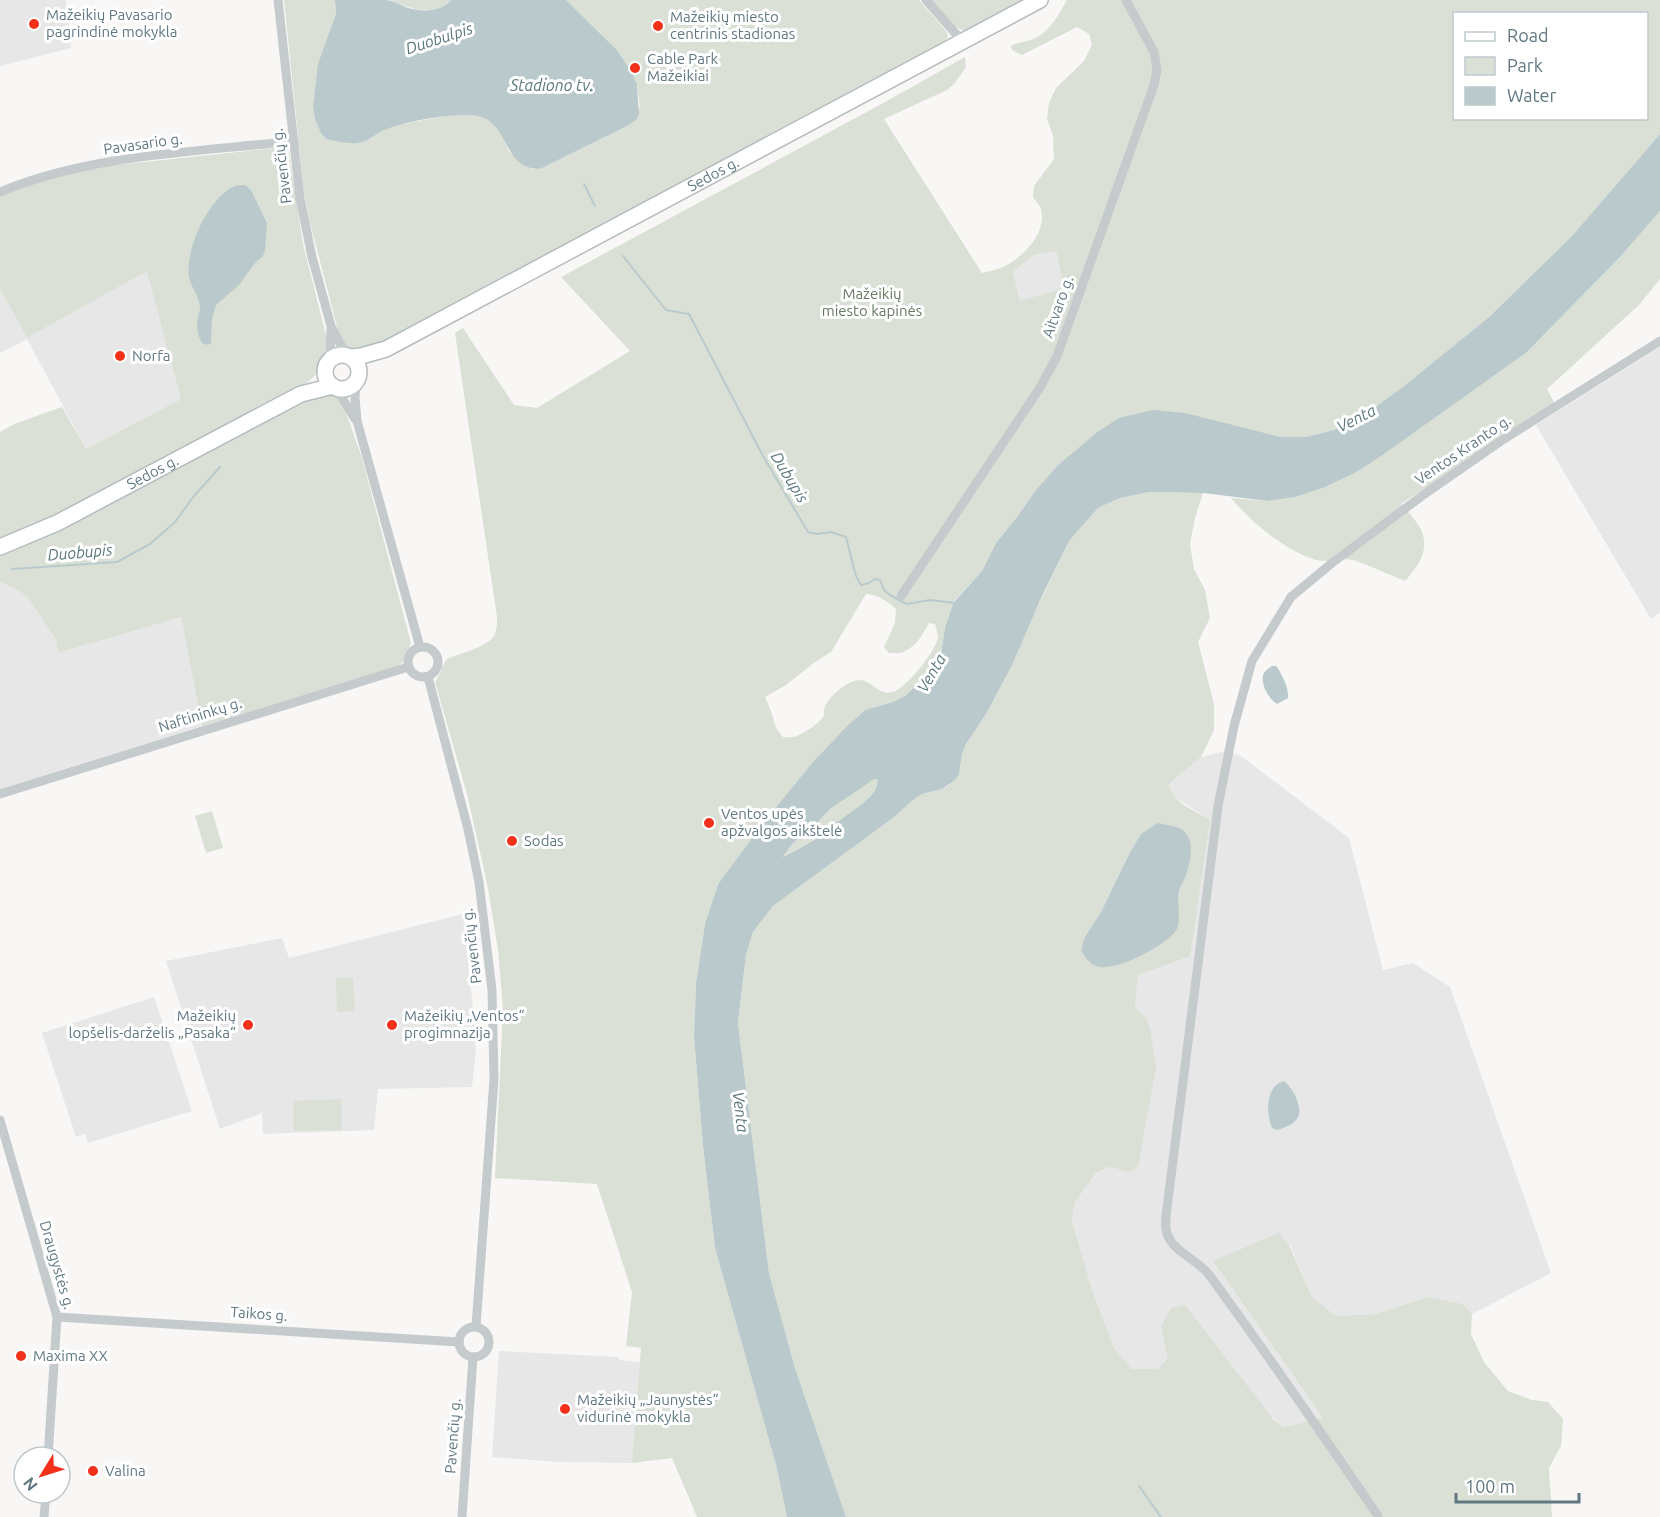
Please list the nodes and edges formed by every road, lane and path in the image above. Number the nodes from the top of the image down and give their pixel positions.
1 (278, 0) edge
2 (926, 0) edge
3 (1040, 0) edge
4 (1126, 0) edge
5 (963, 42) junction
6 (294, 141) junction
7 (0, 192) edge
8 (331, 326) junction
9 (1660, 341) edge
10 (386, 349) junction
11 (349, 356) junction
12 (328, 365) junction
13 (358, 379) junction
14 (334, 387) junction
15 (301, 394) junction
16 (357, 422) junction
17 (0, 547) edge
18 (901, 596) dead end
19 (420, 647) junction
20 (408, 667) junction
21 (428, 677) junction
22 (0, 794) edge
23 (0, 1120) edge
24 (57, 1317) junction
25 (476, 1326) junction
26 (459, 1342) junction
27 (473, 1357) junction
28 (49, 1445) edge
29 (1378, 1516) edge
30 (462, 1517) edge

1 - 6 street, Pavenčių g.
2 - 5 street
3 - 5 main road, Sedos g.
4 - 18 street, Aitvaro g.
5 - 10 main road, Sedos g.
6 - 7 street, Pavasario g.
6 - 8 street, Pavenčių g.
8 - 11 street, Pavenčių g.
8 - 12 street, Pavenčių g.
9 - 29 street, Ventos Kranto g.
10 - 11 main road, Sedos g.
10 - 13 main road, Sedos g.
11 - 12 main road
11 - 13 main road
12 - 14 main road
12 - 15 main road, Sedos g.
13 - 14 main road
13 - 16 street
14 - 15 main road, Sedos g.
14 - 16 street
15 - 17 main road, Sedos g.
16 - 19 street
19 - 20 street
19 - 21 street
20 - 21 street
20 - 22 street, Naftininkų g.
21 - 25 street, Pavenčių g.
23 - 24 street, Draugystės g.
24 - 26 street, Taikos g.
24 - 28 street, Draugystės g.
25 - 26 street
25 - 27 street
26 - 27 street
27 - 30 street, Pavenčių g.

